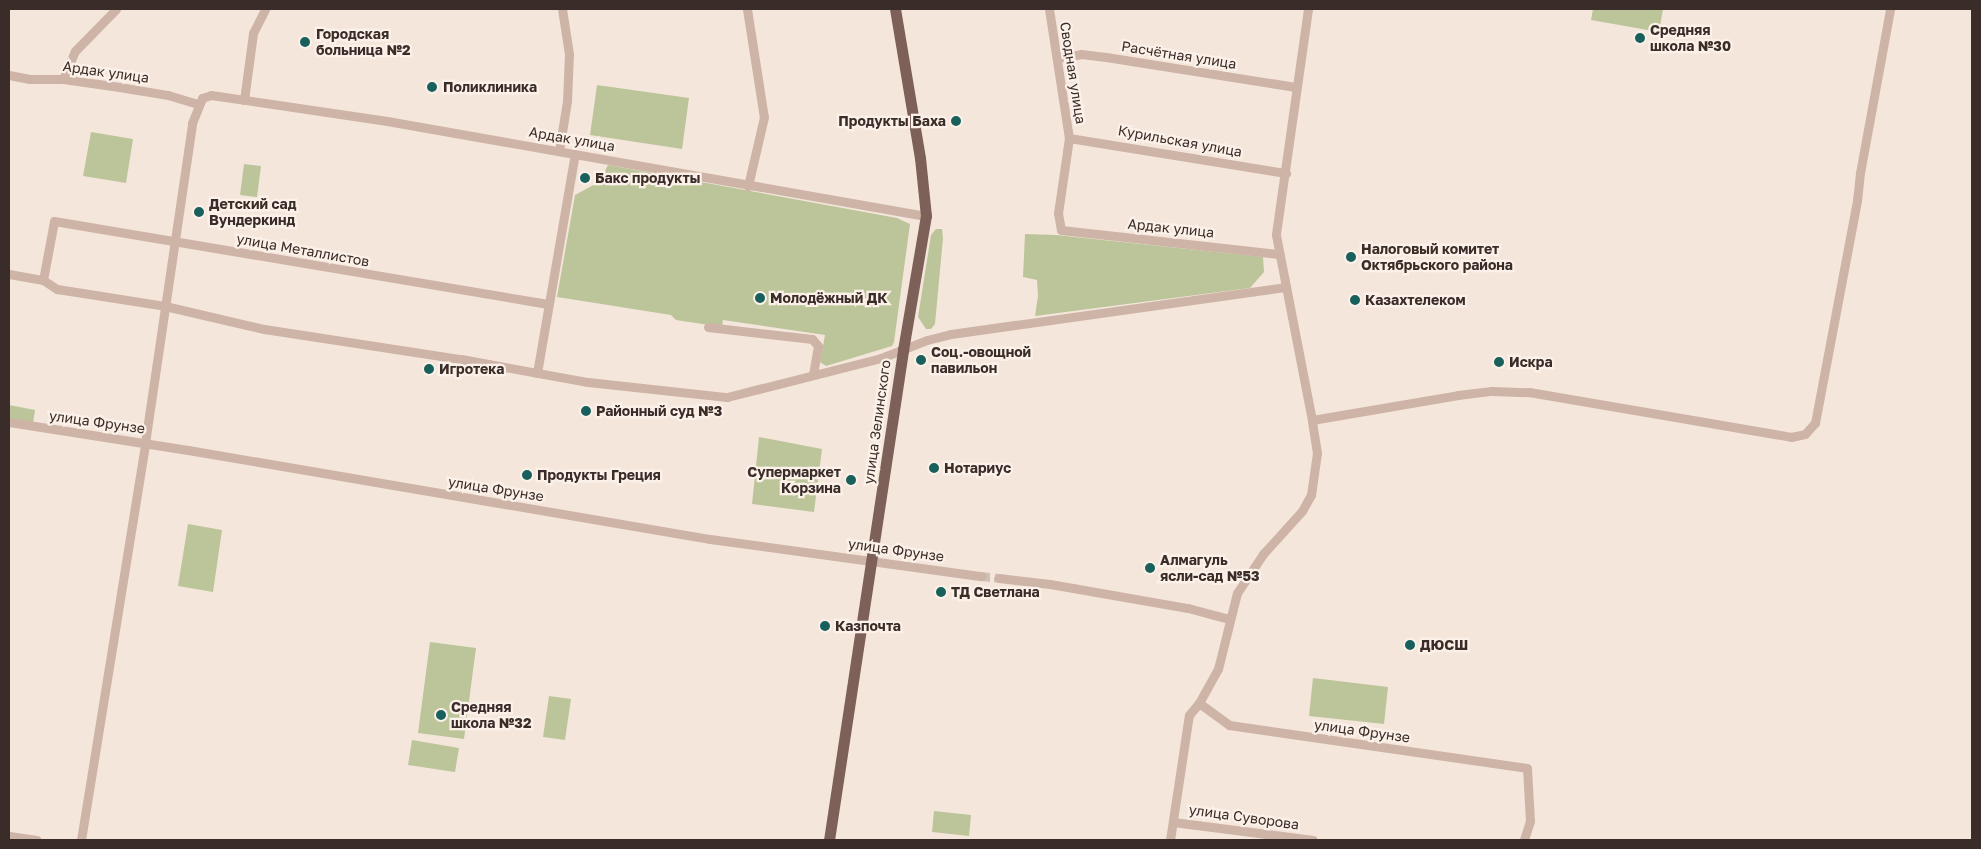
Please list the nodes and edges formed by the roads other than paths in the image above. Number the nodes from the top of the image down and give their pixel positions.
1 (116, 9) edge
2 (265, 9) edge
3 (562, 9) edge
4 (747, 9) edge
5 (894, 9) edge
6 (1049, 9) edge
7 (1308, 9) edge
8 (1890, 9) edge
9 (1057, 58) junction
10 (9, 75) edge
11 (63, 79) junction
12 (1296, 87) junction
13 (244, 100) junction
14 (198, 104) junction
15 (1069, 138) junction
16 (559, 151) junction
17 (575, 154) junction
18 (1286, 173) junction
19 (748, 186) junction
20 (926, 216) junction
21 (1061, 230) joint
22 (173, 239) junction
23 (1278, 254) junction
24 (9, 274) edge
25 (43, 280) junction
26 (1285, 287) junction
27 (548, 304) junction
28 (164, 306) junction
29 (708, 327) dead end
30 (903, 350) junction
31 (537, 373) junction
32 (813, 375) junction
33 (1312, 420) junction
34 (9, 422) edge
35 (144, 443) junction
36 (872, 561) junction
37 (981, 576) tunnel mouth
38 (999, 578) tunnel mouth
39 (1229, 619) junction
40 (1199, 703) junction
41 (1173, 822) junction
42 (9, 836) edge
43 (32, 840) edge
44 (80, 840) edge
45 (829, 840) edge
46 (1170, 840) edge
47 (1313, 840) edge
48 (1524, 840) edge

1 - 11 street
2 - 13 street
3 - 16 street
4 - 19 street
5 - 20 main road, улица Зелинского
6 - 9 street, Сводная улица
7 - 12 street
8 - 33 street
9 - 12 street, Расчётная улица
9 - 15 street, Сводная улица
10 - 11 street, Ардак улица
11 - 14 street, Ардак улица
12 - 18 street
13 - 14 street, Ардак улица
13 - 16 street, Ардак улица
14 - 22 street
15 - 18 street, Курильская улица
15 - 21 street, Сводная улица
16 - 17 street, Ардак улица
17 - 19 street, Ардак улица
17 - 27 street
18 - 23 street
19 - 20 street, Ардак улица
20 - 30 main road, улица Зелинского
21 - 23 street, Ардак улица
22 - 25 street, улица Металлистов
22 - 27 street, улица Металлистов
22 - 28 street
23 - 26 street
24 - 25 street
25 - 28 street
26 - 30 street
26 - 33 street
27 - 31 street
28 - 31 street
28 - 35 street
29 - 32 street
30 - 32 street
30 - 36 main road, улица Зелинского
31 - 32 street
33 - 39 street
34 - 35 street, улица Фрунзе
35 - 36 street, улица Фрунзе
35 - 44 street
36 - 37 street, улица Фрунзе
36 - 45 main road, улица Зелинского
38 - 39 street
39 - 40 street
40 - 41 street
40 - 48 street, улица Фрунзе
41 - 46 street
41 - 47 street, улица Суворова
42 - 43 street

